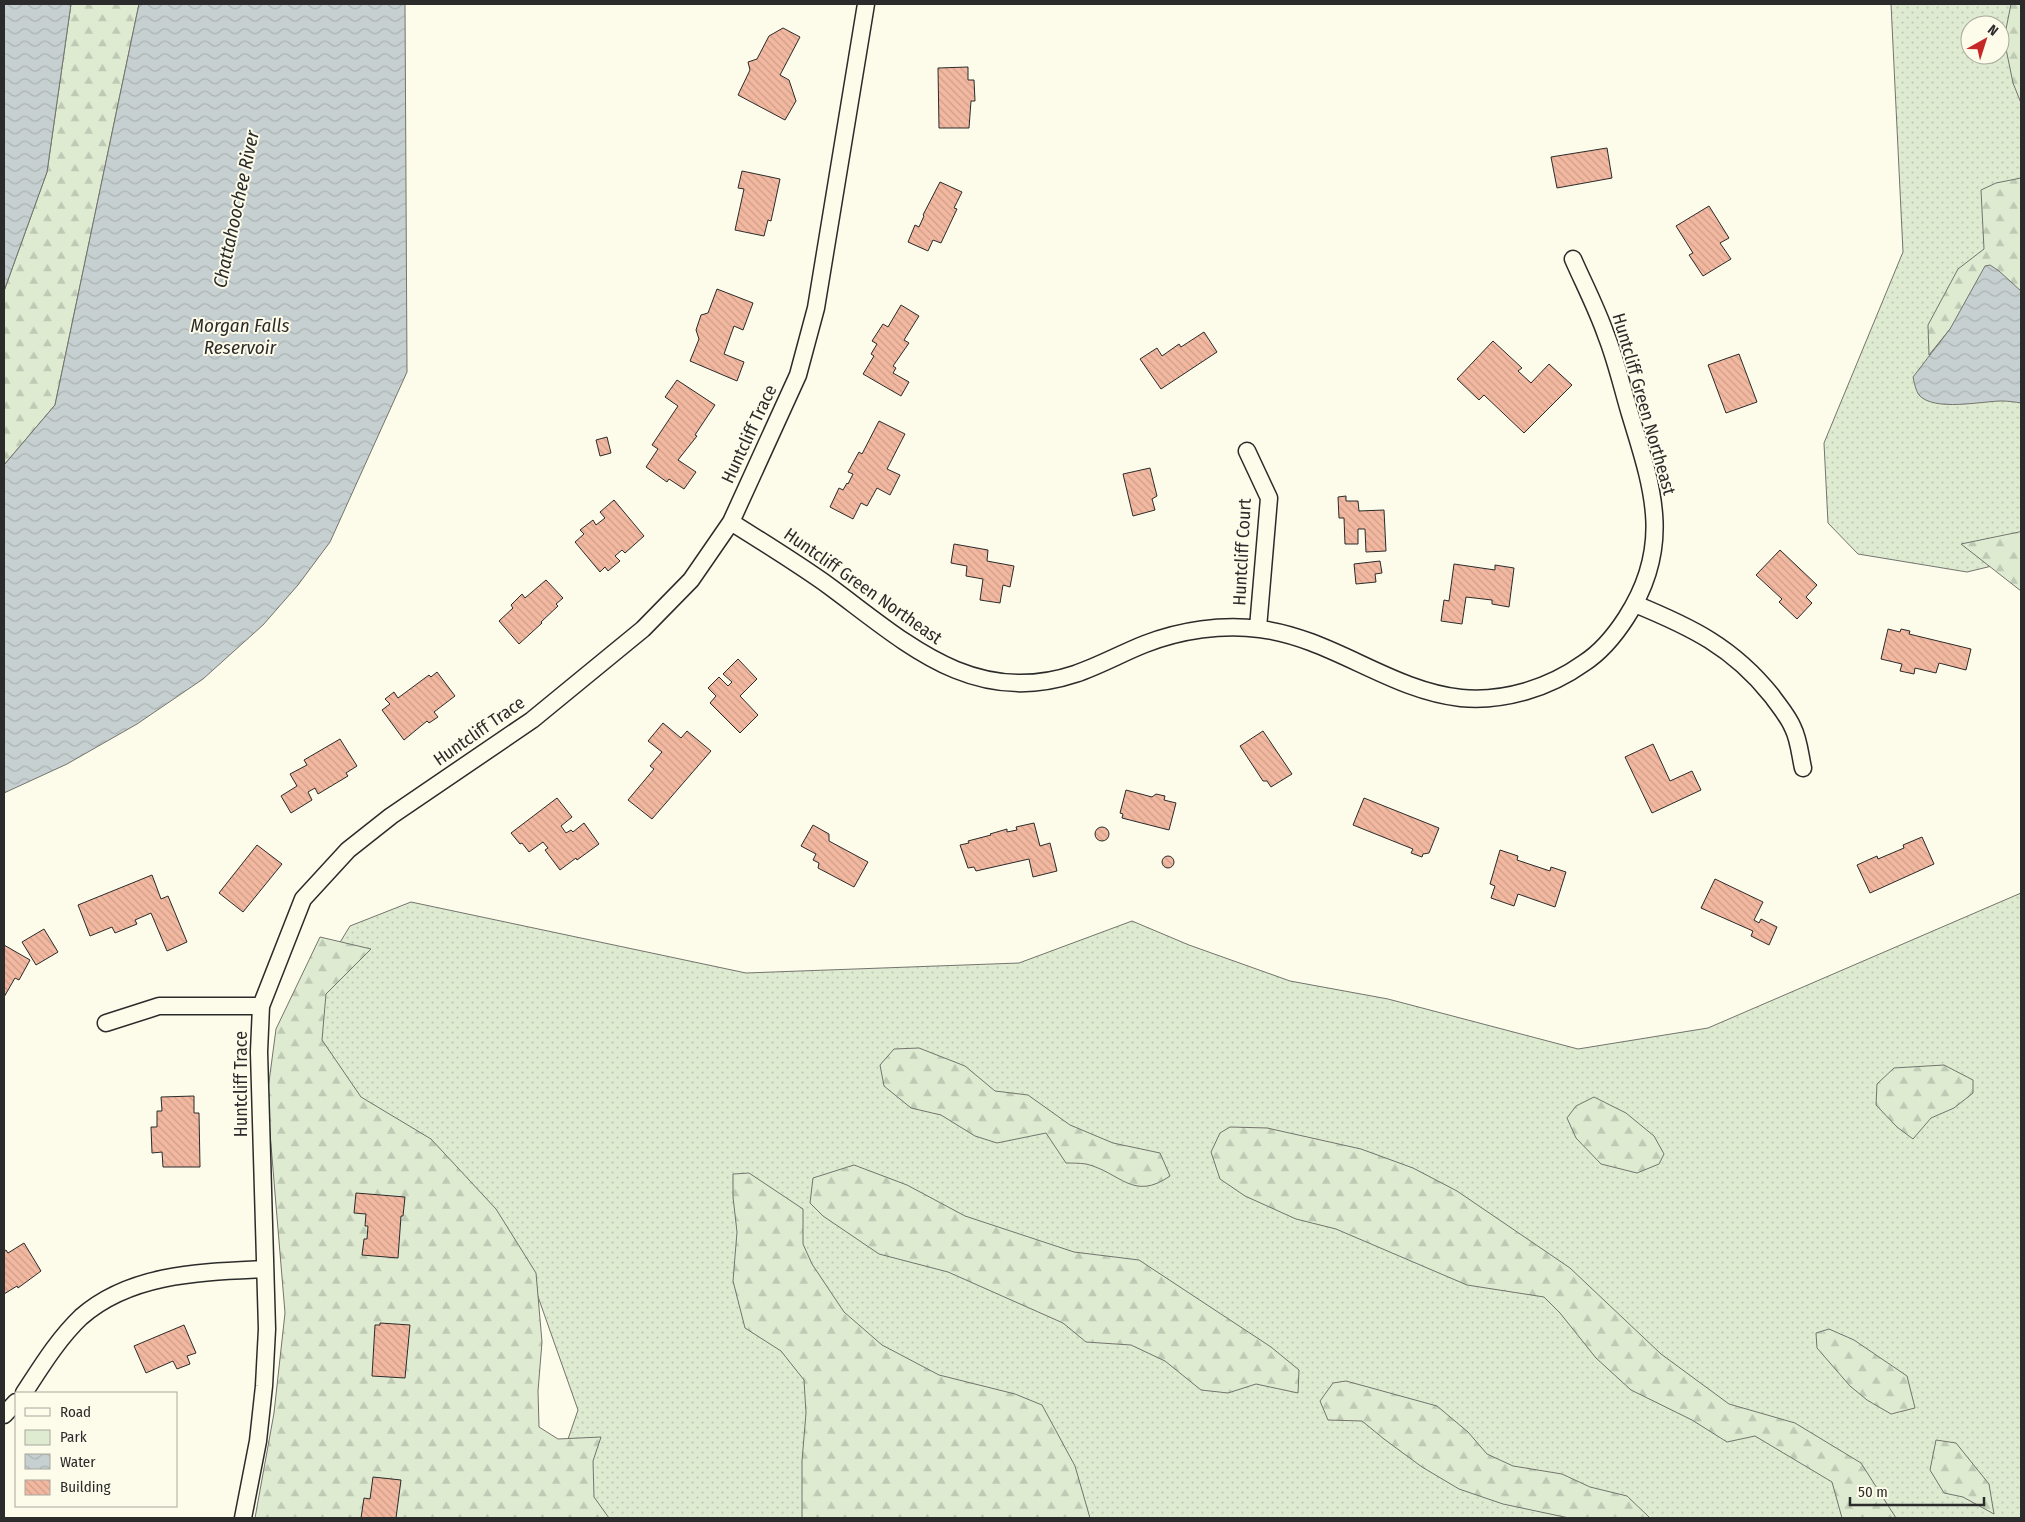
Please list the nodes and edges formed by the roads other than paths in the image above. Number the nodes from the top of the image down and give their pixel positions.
1 (866, 4) edge
2 (1573, 259) dead end
3 (1247, 451) dead end
4 (730, 522) junction
5 (1635, 604) junction
6 (1258, 628) junction
7 (1803, 768) dead end
8 (261, 1006) junction
9 (106, 1023) dead end
10 (265, 1269) junction
11 (25, 1392) edge
12 (15, 1403) edge
13 (4, 1415) edge
14 (243, 1518) edge

1 - 4 street, Huntcliff Trace
2 - 5 street, Huntcliff Green Northeast
3 - 6 street, Huntcliff Court
4 - 6 street, Huntcliff Green Northeast
4 - 8 street, Huntcliff Trace
5 - 6 street, Huntcliff Green Northeast
5 - 7 street
8 - 9 street
8 - 10 street, Huntcliff Trace
10 - 11 street
10 - 14 street, Huntcliff Trace
12 - 13 street

